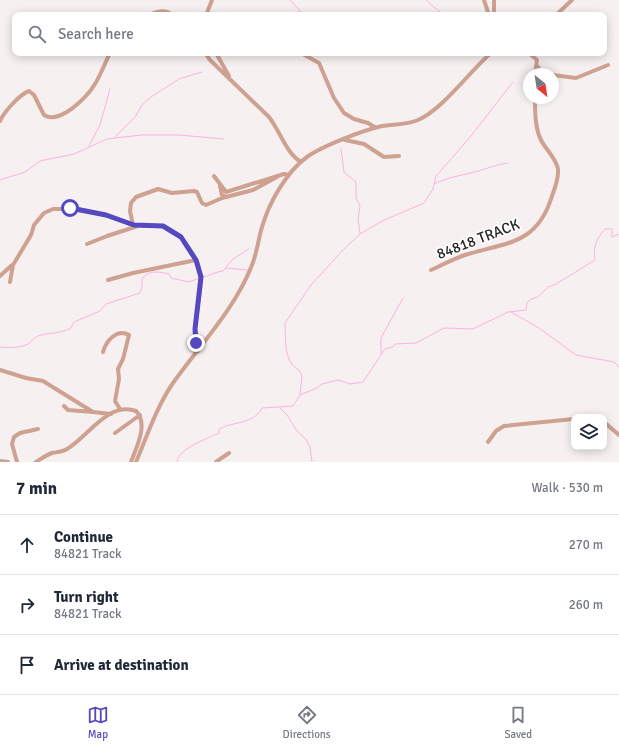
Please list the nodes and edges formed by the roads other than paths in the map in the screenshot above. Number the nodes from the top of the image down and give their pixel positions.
1 (212, 0) edge
2 (484, 0) edge
3 (494, 0) edge
4 (572, 0) edge
5 (207, 12) edge
6 (488, 12) edge
7 (494, 12) edge
8 (559, 12) edge
9 (107, 56) edge
10 (207, 56) edge
11 (218, 56) edge
12 (306, 56) edge
13 (488, 56) edge
14 (533, 56) edge
15 (608, 65) dead end
16 (537, 66) edge
17 (559, 76) edge
18 (230, 78) junction
19 (535, 104) edge
20 (0, 121) edge
21 (376, 128) junction
22 (345, 140) junction
23 (399, 156) dead end
24 (301, 162) junction
25 (214, 176) dead end
26 (290, 176) junction
27 (277, 177) junction
28 (220, 186) junction
29 (226, 197) junction
30 (134, 225) junction
31 (139, 226) junction
32 (87, 244) dead end
33 (196, 260) junction
34 (13, 265) junction
35 (431, 270) dead end
36 (0, 276) edge
37 (108, 280) dead end
38 (10, 282) dead end
39 (198, 351) junction
40 (103, 352) dead end
41 (0, 370) edge
42 (64, 406) dead end
43 (120, 408) junction
44 (93, 412) junction
45 (111, 414) junction
46 (140, 416) junction
47 (571, 419) edge
48 (607, 425) edge
49 (38, 428) dead end
50 (115, 433) dead end
51 (619, 435) edge
52 (488, 442) dead end
53 (229, 452) dead end
54 (41, 460) edge
55 (0, 461) edge
56 (8, 462) edge
57 (17, 462) edge
58 (36, 462) edge
59 (131, 462) edge
60 (136, 462) edge
61 (216, 462) edge

1 - 5 street
2 - 6 street
3 - 7 street
4 - 8 street
9 - 20 street
10 - 18 street
11 - 18 street
12 - 21 street
13 - 21 street
14 - 16 street
15 - 17 street
18 - 24 street
19 - 35 street, 84818 TRACK
21 - 22 street
22 - 23 street
22 - 24 street
24 - 26 street
25 - 28 street
26 - 27 street
26 - 39 street
27 - 28 street
27 - 29 street
28 - 29 street
29 - 30 street
30 - 31 street
30 - 34 street
31 - 32 street
31 - 33 street
33 - 37 street
33 - 39 street
34 - 36 street
34 - 38 street
39 - 60 street
40 - 43 street
41 - 44 street
42 - 44 street
43 - 45 street
43 - 46 street
44 - 45 street
45 - 54 street
46 - 50 street
46 - 59 street
47 - 52 street
48 - 51 street
49 - 57 street
53 - 61 street
54 - 58 street
55 - 56 street

